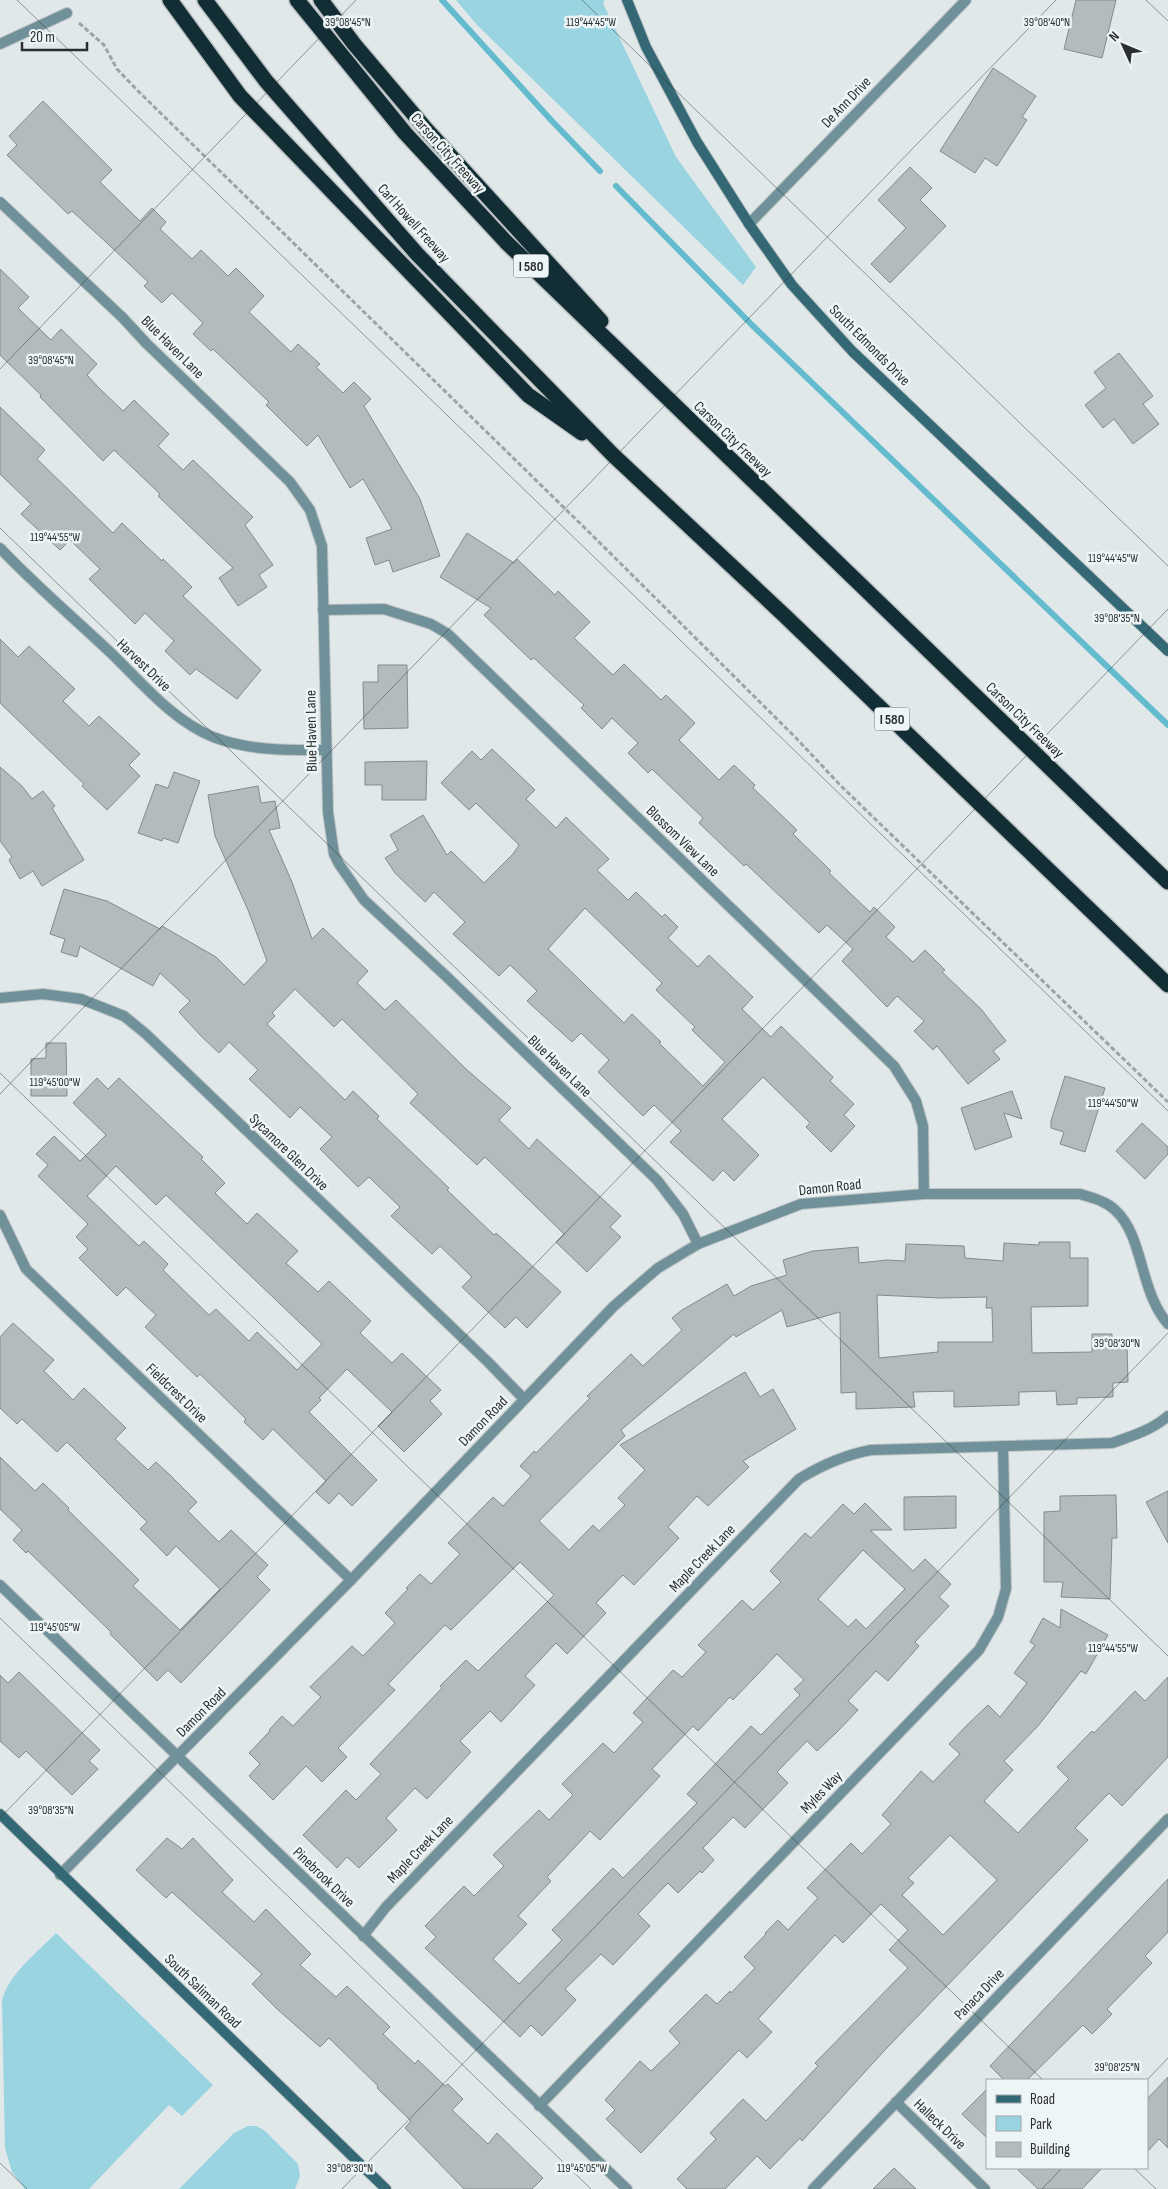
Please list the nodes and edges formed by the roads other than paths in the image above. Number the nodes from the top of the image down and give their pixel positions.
1 (170, 0) edge
2 (205, 0) edge
3 (297, 0) edge
4 (321, 0) edge
5 (627, 0) edge
6 (966, 0) edge
7 (67, 12) road end
8 (0, 44) edge
9 (0, 202) edge
10 (749, 224) junction
11 (614, 455) junction
12 (786, 514) junction
13 (0, 548) edge
14 (323, 610) junction
15 (1168, 651) edge
16 (326, 750) junction
17 (1168, 882) edge
18 (1168, 985) edge
19 (0, 998) edge
20 (924, 1194) junction
21 (0, 1215) edge
22 (698, 1244) junction
23 (1168, 1324) edge
24 (524, 1399) junction
25 (1168, 1416) edge
26 (1003, 1446) junction
27 (351, 1580) junction
28 (0, 1585) edge
29 (178, 1756) junction
30 (0, 1814) edge
31 (1168, 1819) edge
32 (60, 1875) junction
33 (363, 1936) junction
34 (896, 2102) junction
35 (539, 2106) junction
36 (386, 2189) edge
37 (627, 2189) edge
38 (813, 2189) edge
39 (985, 2189) edge

1 - 11 highway
2 - 11 highway, Carl Howell Freeway / I 580
3 - 12 highway, Carson City Freeway / I 580
4 - 12 highway
5 - 10 street, South Edmonds Drive
6 - 10 street, De Ann Drive
7 - 8 street
9 - 14 street, Blue Haven Lane
10 - 15 street, South Edmonds Drive
11 - 18 highway, I 580
12 - 17 highway, Carson City Freeway / I 580
13 - 16 street, Harvest Drive
14 - 16 street, Blue Haven Lane
14 - 20 street, Blossom View Lane
16 - 22 street, Blue Haven Lane
19 - 24 street, Sycamore Glen Drive
20 - 22 street, Damon Road
20 - 23 street, Damon Road
21 - 27 street, Fieldcrest Drive
22 - 24 street, Damon Road
24 - 27 street, Damon Road
25 - 26 street, Maple Creek Lane
26 - 33 street, Maple Creek Lane
26 - 35 street, Myles Way
27 - 29 street, Damon Road
28 - 29 street, Pinebrook Drive
29 - 32 street, Damon Road
29 - 33 street, Pinebrook Drive
30 - 32 street, South Saliman Road
31 - 34 street, Panaca Drive
32 - 36 street, South Saliman Road
33 - 35 street, Pinebrook Drive
34 - 38 street, Panaca Drive
34 - 39 street, Halleck Drive
35 - 37 street, Pinebrook Drive

